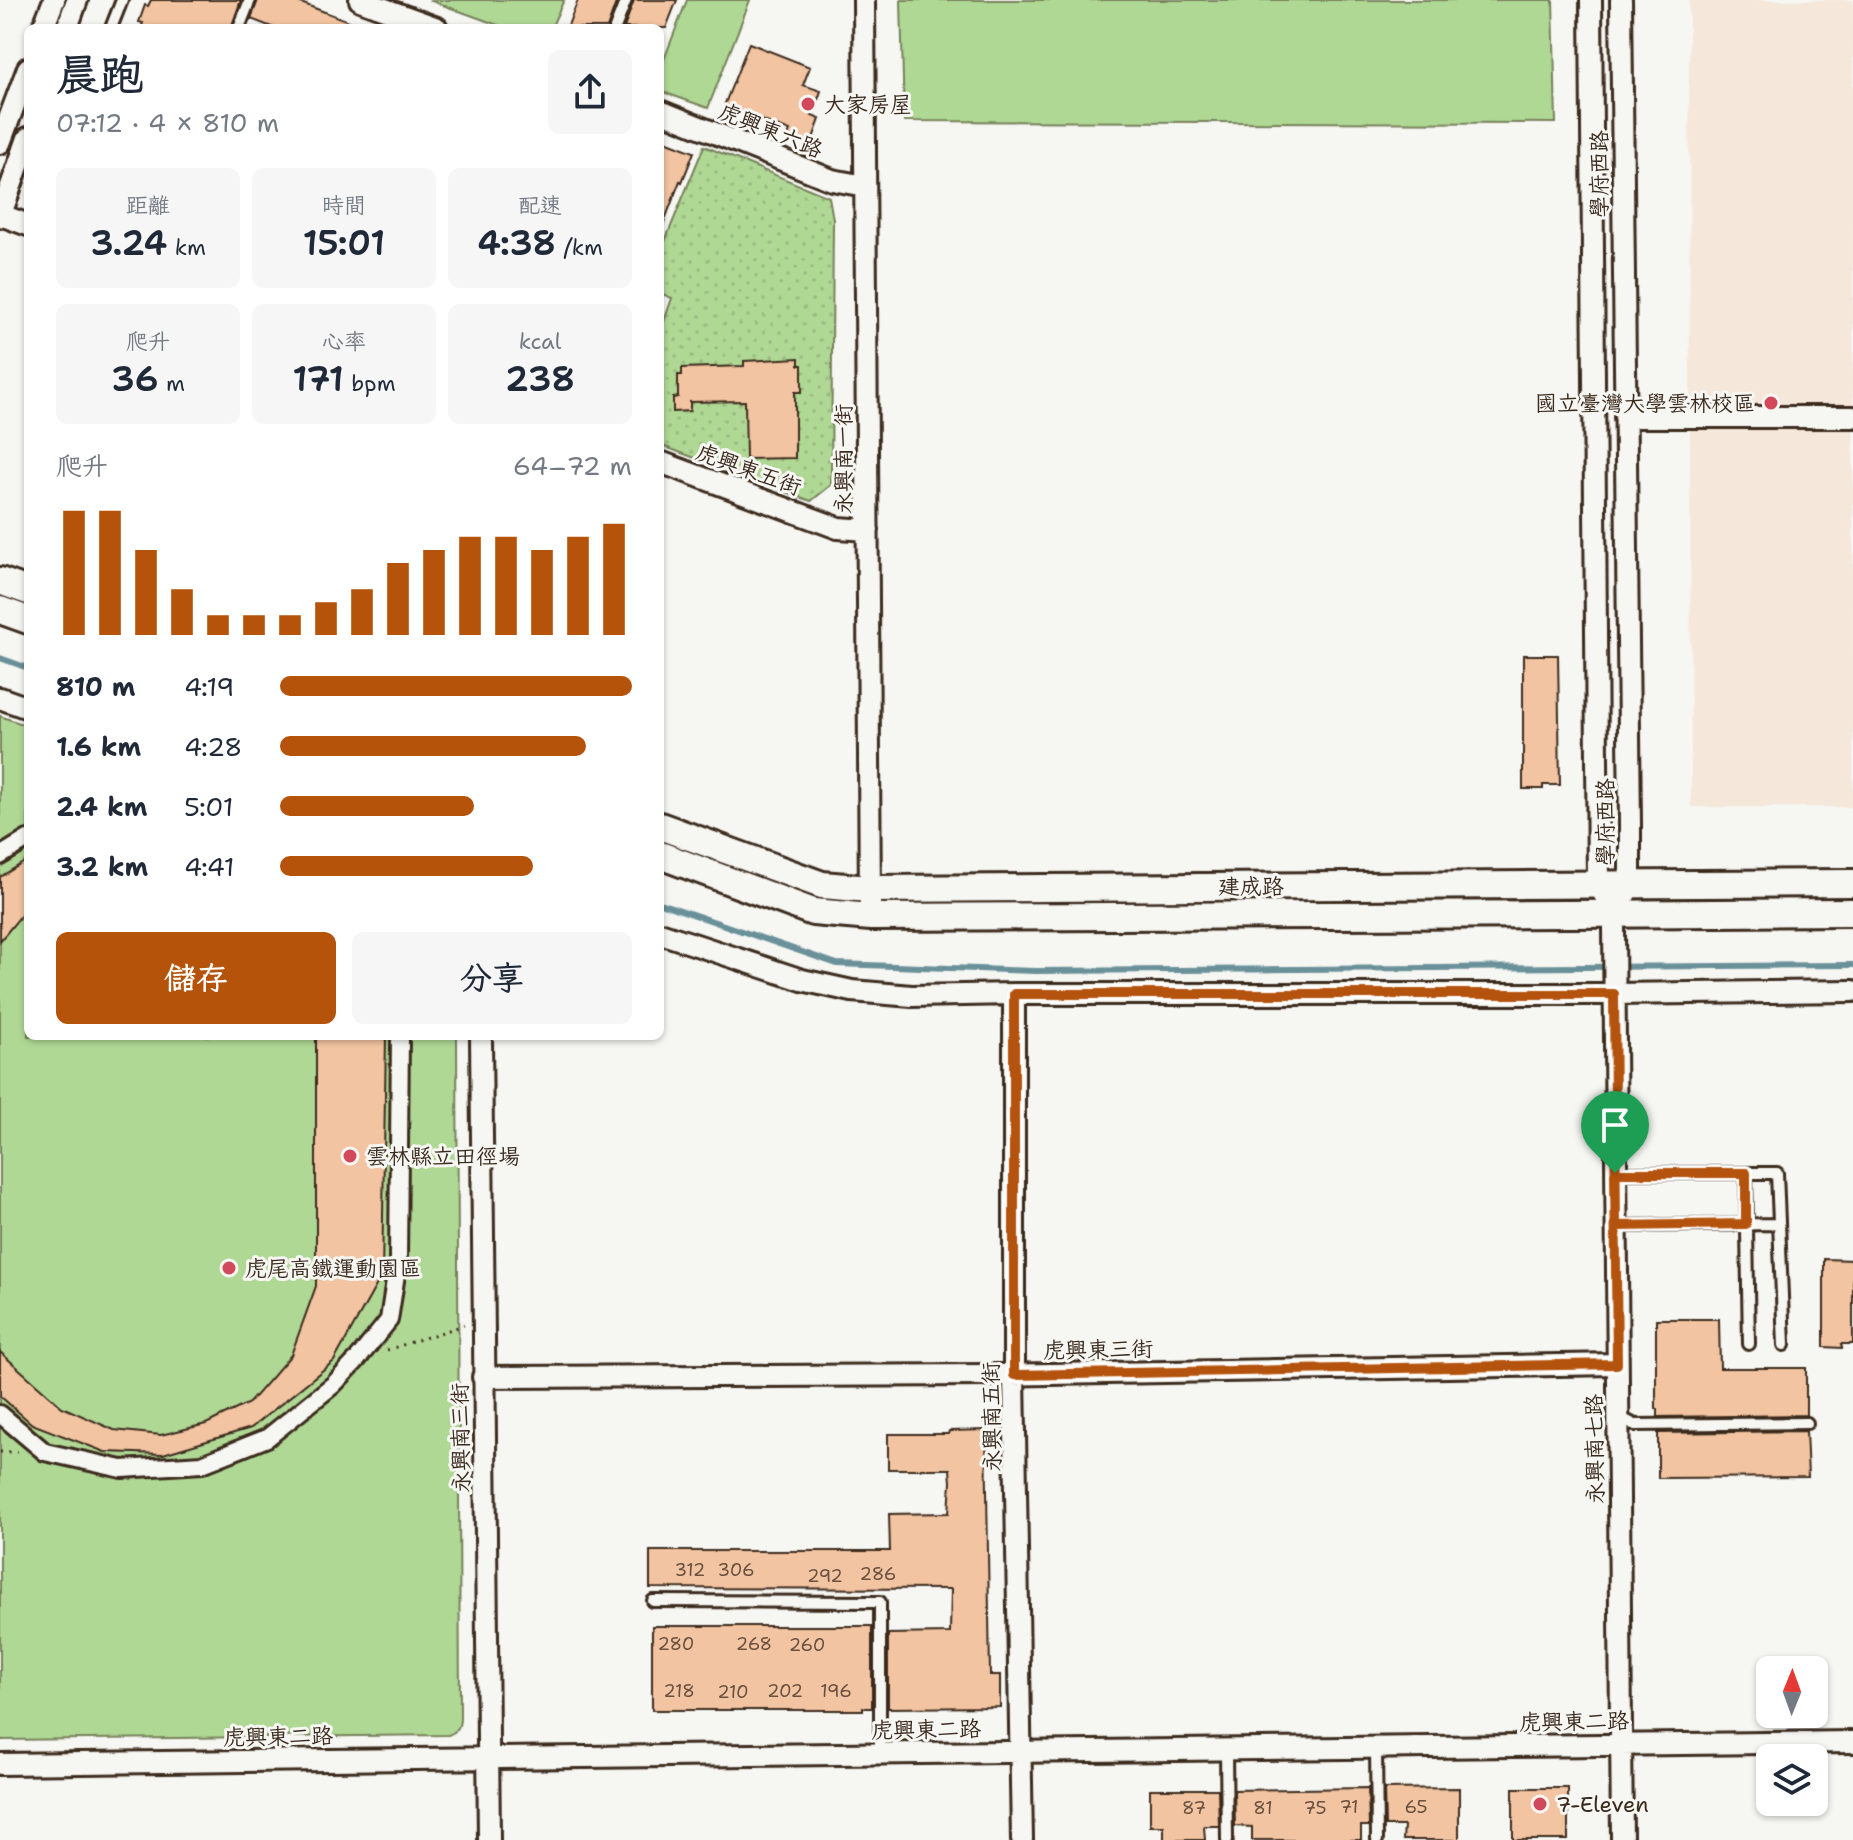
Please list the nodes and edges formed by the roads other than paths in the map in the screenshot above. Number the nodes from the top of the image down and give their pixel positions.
1 (54, 0) edge
2 (77, 0) edge
3 (122, 0) edge
4 (250, 0) edge
5 (360, 0) edge
6 (626, 0) edge
7 (864, 0) edge
8 (1591, 0) edge
9 (1621, 0) edge
10 (45, 24) edge
11 (68, 24) edge
12 (113, 24) edge
13 (241, 24) edge
14 (422, 24) edge
15 (617, 24) edge
16 (24, 79) edge
17 (664, 113) edge
18 (0, 143) edge
19 (24, 149) edge
20 (865, 186) junction
21 (0, 216) edge
22 (24, 224) edge
23 (1625, 417) junction
24 (1853, 417) edge
25 (664, 463) edge
26 (868, 530) junction
27 (0, 581) edge
28 (24, 590) edge
29 (0, 610) edge
30 (24, 619) edge
31 (0, 698) edge
32 (24, 707) edge
33 (664, 827) edge
34 (24, 841) edge
35 (0, 856) edge
36 (664, 856) edge
37 (1853, 883) edge
38 (1598, 885) junction
39 (1630, 885) junction
40 (870, 889) junction
41 (1853, 912) edge
42 (871, 917) junction
43 (1615, 921) junction
44 (664, 934) edge
45 (1614, 987) junction
46 (1853, 991) edge
47 (1014, 994) junction
48 (400, 1040) edge
49 (481, 1040) edge
50 (1615, 1173) junction
51 (1746, 1173) junction
52 (1746, 1224) junction
53 (1779, 1224) junction
54 (1616, 1226) junction
55 (1749, 1344) dead end
56 (1784, 1345) dead end
57 (1617, 1364) junction
58 (1014, 1375) junction
59 (483, 1377) junction
60 (0, 1414) edge
61 (1618, 1416) junction
62 (1807, 1423) dead end
63 (653, 1601) dead end
64 (1853, 1742) edge
65 (1621, 1744) junction
66 (1376, 1747) junction
67 (1226, 1750) junction
68 (1021, 1752) junction
69 (880, 1754) junction
70 (488, 1758) junction
71 (0, 1764) edge
72 (489, 1840) edge
73 (1022, 1840) edge
74 (1227, 1840) edge
75 (1377, 1840) edge
76 (1622, 1840) edge

1 - 10 street
2 - 11 street
3 - 12 lane
4 - 13 lane
5 - 14 street
6 - 15 lane
7 - 20 street, 永興南一街
8 - 38 street, 學府西路
9 - 23 street, 學府西路
16 - 18 street
17 - 20 street, 虎興東六路
19 - 21 street
20 - 26 street, 永興南一街
21 - 22 street
23 - 24 street
23 - 39 street, 學府西路
25 - 26 street, 虎興東五街
26 - 40 street, 永興南一街
27 - 28 street
29 - 30 street
31 - 32 street
33 - 40 street, 建成路
34 - 35 street
36 - 42 street, 建成路
37 - 39 street, 建成路
38 - 39 street, 建成路
38 - 40 street, 建成路
38 - 43 street, 學府西路
39 - 43 street, 學府西路
40 - 42 street, 永興南一街
41 - 43 street, 建成路
42 - 43 street, 建成路
43 - 45 street, 永興南七路
44 - 47 street
45 - 46 street
45 - 47 street
45 - 50 street, 永興南七路
47 - 58 street, 永興南五街
48 - 60 street
49 - 59 street, 永興南三街
50 - 51 lane
50 - 54 street, 永興南七路
51 - 52 lane
51 - 53 lane
52 - 53 lane
52 - 54 lane
52 - 55 lane
53 - 56 lane
54 - 57 street, 永興南七路
57 - 58 street, 虎興東三街
57 - 61 street, 永興南七路
58 - 59 street, 虎興東三街
58 - 68 street, 永興南五街
59 - 70 street, 永興南三街
61 - 62 lane
61 - 65 street, 永興南七路
63 - 69 lane
64 - 65 street, 虎興東二路
65 - 66 street, 虎興東二路
65 - 76 street, 永興南七路
66 - 67 street, 虎興東二路
66 - 75 lane
67 - 68 street, 虎興東二路
67 - 74 lane
68 - 69 street, 虎興東二路
68 - 73 street, 永興南五街
69 - 70 street, 虎興東二路
70 - 71 street, 虎興東二路
70 - 72 street, 永興南三街

